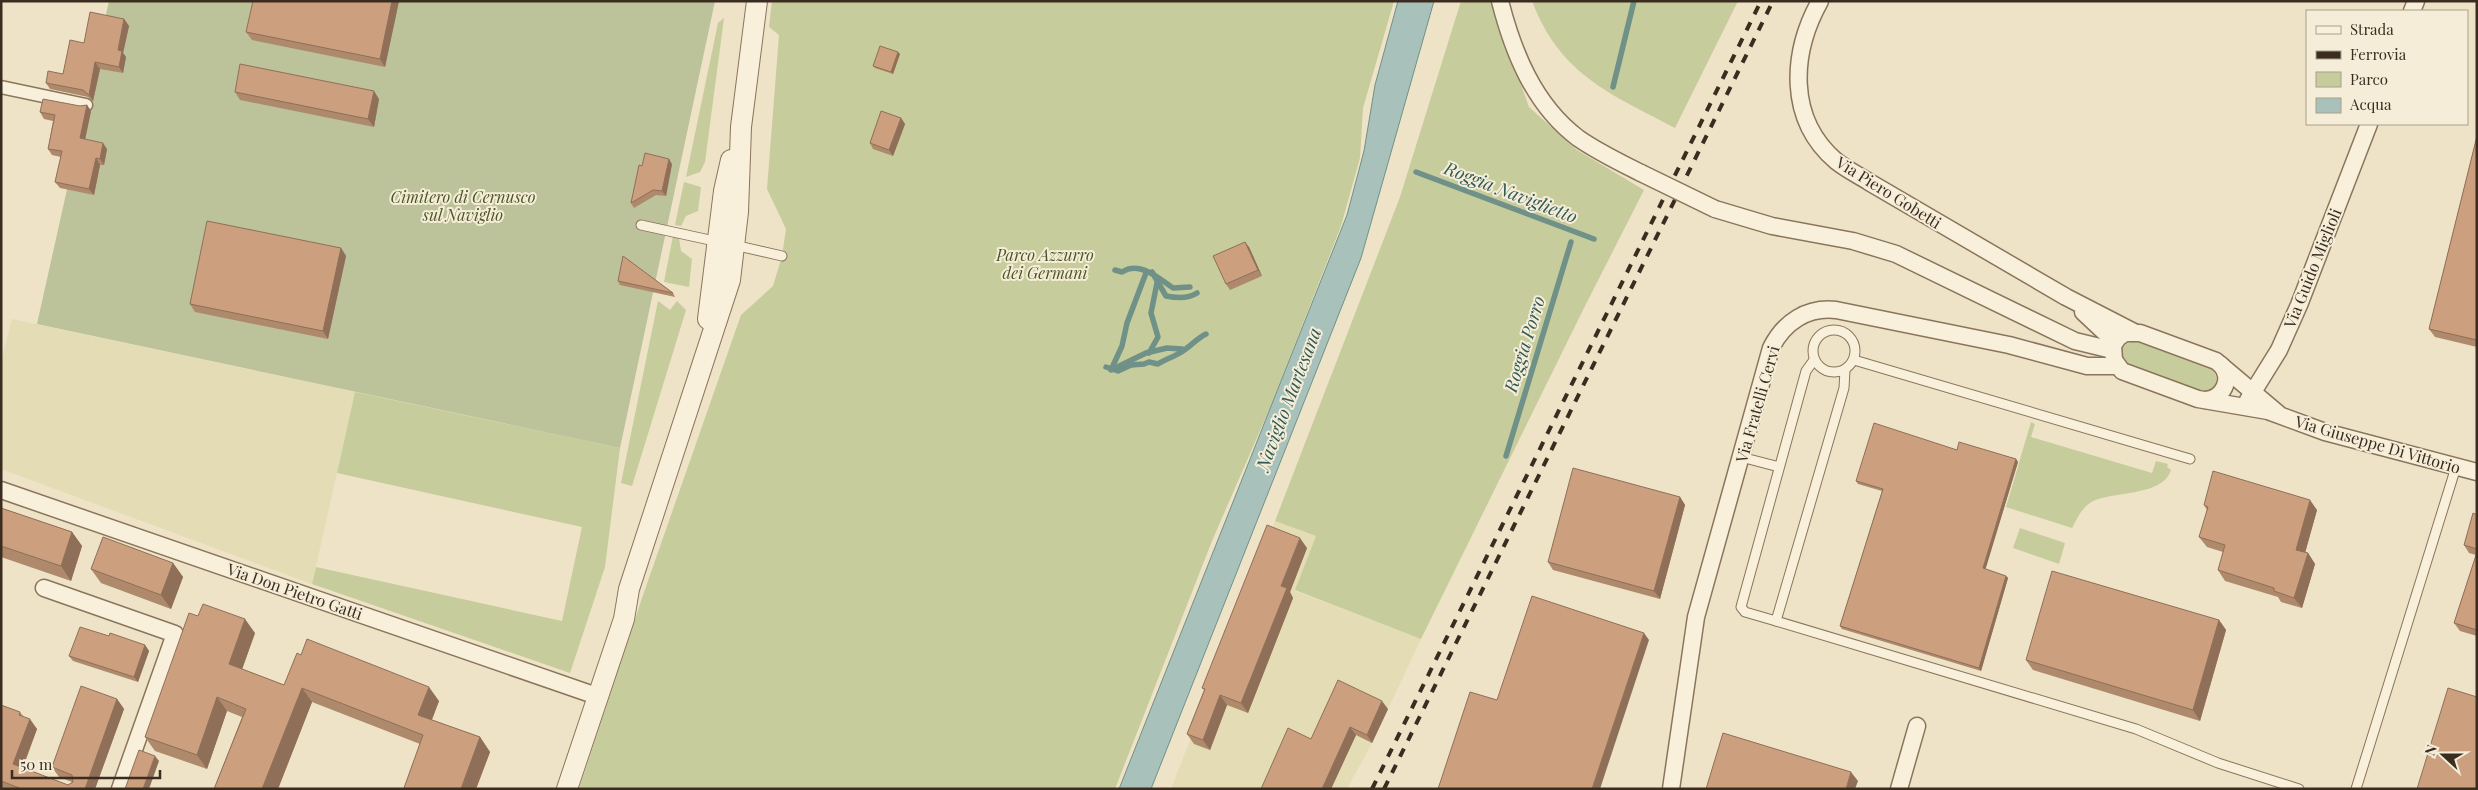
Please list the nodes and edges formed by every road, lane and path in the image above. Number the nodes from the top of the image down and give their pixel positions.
1 (757, 1) edge
2 (1500, 1) edge
3 (1820, 1) edge
4 (1, 88) edge
5 (86, 105) edge
6 (2369, 125) edge
7 (641, 225) dead end
8 (726, 244) junction
9 (782, 256) dead end
10 (2066, 297) junction
11 (2134, 332) junction
12 (2115, 353) junction
13 (1814, 360) junction
14 (1854, 360) junction
15 (2221, 364) junction
16 (1844, 370) junction
17 (2249, 399) junction
18 (2206, 400) junction
19 (1741, 457) junction
20 (2190, 458) dead end
21 (2456, 466) junction
22 (1779, 467) junction
23 (2477, 472) edge
24 (1, 490) edge
25 (44, 588) dead end
26 (629, 589) junction
27 (1776, 621) junction
28 (588, 693) junction
29 (1916, 726) dead end
30 (120, 789) edge
31 (556, 789) edge
32 (567, 789) edge
33 (1671, 789) edge
34 (1898, 789) edge
35 (2299, 789) edge
36 (2356, 789) edge

1 - 8 street
2 - 12 street, bridge
3 - 10 street, Via Piero Gobetti
4 - 5 street
6 - 17 street, Via Guido Miglioli
7 - 8 lane
8 - 9 lane
8 - 26 street
10 - 11 street, Via Piero Gobetti
10 - 12 street, Via Piero Gobetti
11 - 12 street
11 - 15 street, Via Giuseppe Di Vittorio
12 - 18 street, Via Giuseppe Di Vittorio
12 - 19 street, Via Fratelli Cervi
13 - 14 lane
13 - 16 lane
13 - 22 lane
14 - 16 lane
14 - 20 lane
15 - 17 street, Via Giuseppe Di Vittorio
15 - 18 street
16 - 27 lane
17 - 18 street, Via Giuseppe Di Vittorio
17 - 21 street, Via Giuseppe Di Vittorio
19 - 22 lane
19 - 33 street, Via Fratelli Cervi
21 - 23 street, Via Giuseppe Di Vittorio
21 - 36 lane
22 - 27 lane
24 - 28 street, Via Don Pietro Gatti
25 - 30 street
26 - 28 street
26 - 32 street
27 - 35 lane
28 - 31 street
29 - 34 street

